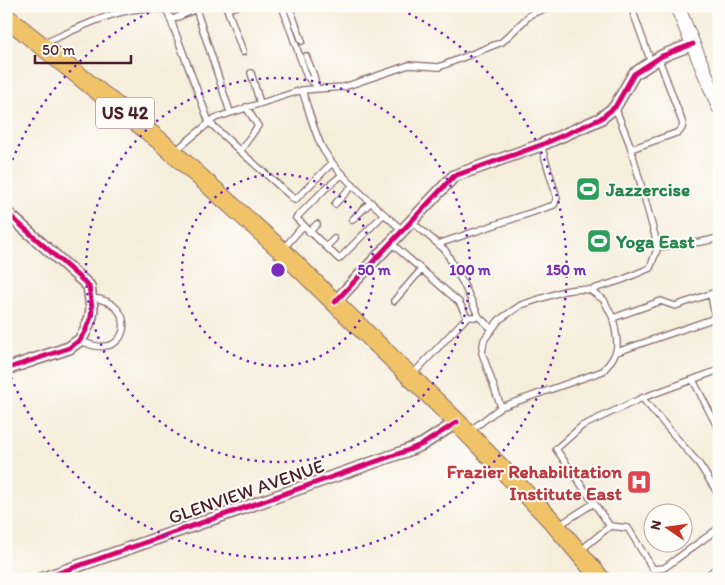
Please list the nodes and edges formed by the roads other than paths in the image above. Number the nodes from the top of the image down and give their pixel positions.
1 (237, 6) edge
2 (282, 6) edge
3 (289, 6) edge
4 (554, 6) edge
5 (631, 6) edge
6 (677, 6) edge
7 (197, 8) edge
8 (227, 8) edge
9 (6, 16) edge
10 (171, 20) junction
11 (302, 42) dead end
12 (693, 44) junction
13 (42, 45) junction
14 (243, 52) dead end
15 (306, 56) dead end
16 (655, 60) junction
17 (250, 73) dead end
18 (316, 86) junction
19 (302, 90) junction
20 (260, 103) junction
21 (615, 107) junction
22 (246, 108) junction
23 (719, 108) edge
24 (230, 112) junction
25 (209, 122) junction
26 (541, 145) junction
27 (631, 149) junction
28 (240, 151) junction
29 (172, 153) junction
30 (332, 163) junction
31 (343, 174) junction
32 (353, 185) junction
33 (371, 202) junction
34 (335, 204) dead end
35 (6, 212) edge
36 (384, 214) junction
37 (352, 220) dead end
38 (411, 221) junction
39 (317, 224) dead end
40 (303, 226) junction
41 (402, 230) junction
42 (310, 232) junction
43 (719, 238) edge
44 (334, 239) dead end
45 (391, 243) junction
46 (438, 244) junction
47 (326, 247) junction
48 (658, 248) junction
49 (281, 250) junction
50 (421, 270) junction
51 (590, 290) junction
52 (719, 291) edge
53 (710, 294) junction
54 (91, 298) junction
55 (394, 301) dead end
56 (335, 302) junction
57 (479, 317) junction
58 (467, 318) junction
59 (613, 318) junction
60 (492, 329) junction
61 (80, 340) junction
62 (617, 352) junction
63 (6, 370) edge
64 (719, 370) edge
65 (411, 376) junction
66 (693, 380) junction
67 (642, 398) junction
68 (501, 407) junction
69 (463, 428) junction
70 (719, 430) edge
71 (719, 495) edge
72 (594, 503) junction
73 (556, 526) junction
74 (610, 526) junction
75 (719, 528) edge
76 (579, 553) junction
77 (719, 566) edge
78 (41, 579) edge
79 (601, 579) edge
80 (703, 579) edge

1 - 8 lane
2 - 18 lane
3 - 11 lane
4 - 18 lane
5 - 16 lane
6 - 12 street
7 - 10 lane
7 - 24 lane
8 - 14 lane
9 - 13 main road, US 42
10 - 13 lane
10 - 25 lane
12 - 16 street
12 - 23 street
13 - 29 main road, US 42
15 - 18 lane
16 - 21 street
16 - 27 lane
17 - 20 lane
18 - 19 lane
19 - 20 lane
19 - 30 lane
20 - 22 lane
21 - 26 street
21 - 27 lane
22 - 24 lane
22 - 28 lane
24 - 25 lane
25 - 28 lane
25 - 29 lane
26 - 38 street
26 - 46 lane
27 - 48 lane
28 - 30 lane
29 - 49 main road, US 42
30 - 31 lane
31 - 32 lane
31 - 40 lane
32 - 33 lane
32 - 34 lane
33 - 36 lane
33 - 37 lane
35 - 54 street
36 - 41 lane
36 - 47 lane
38 - 41 street
38 - 46 lane
39 - 42 lane
40 - 42 lane
40 - 49 lane
41 - 45 street
42 - 47 lane
43 - 48 lane
44 - 47 lane
45 - 50 lane
45 - 56 street
46 - 57 lane
48 - 51 lane
49 - 56 main road, US 42
50 - 55 lane
50 - 58 lane
51 - 59 lane
51 - 60 lane
52 - 53 lane
53 - 59 lane
53 - 62 lane
54 - 61 street
54 - 61 lane
56 - 65 main road, US 42
57 - 58 lane
57 - 60 lane
58 - 65 lane
59 - 62 lane
60 - 68 lane
61 - 63 street
62 - 68 lane
64 - 66 lane
65 - 69 main road, US 42
66 - 67 lane
66 - 70 lane
67 - 71 lane
67 - 72 lane
68 - 69 lane
69 - 73 main road, US 42
69 - 78 street, GLENVIEW AVENUE
72 - 73 lane
72 - 74 lane
73 - 76 main road, US 42
74 - 75 lane
74 - 76 lane
76 - 79 main road, US 42
77 - 80 lane

